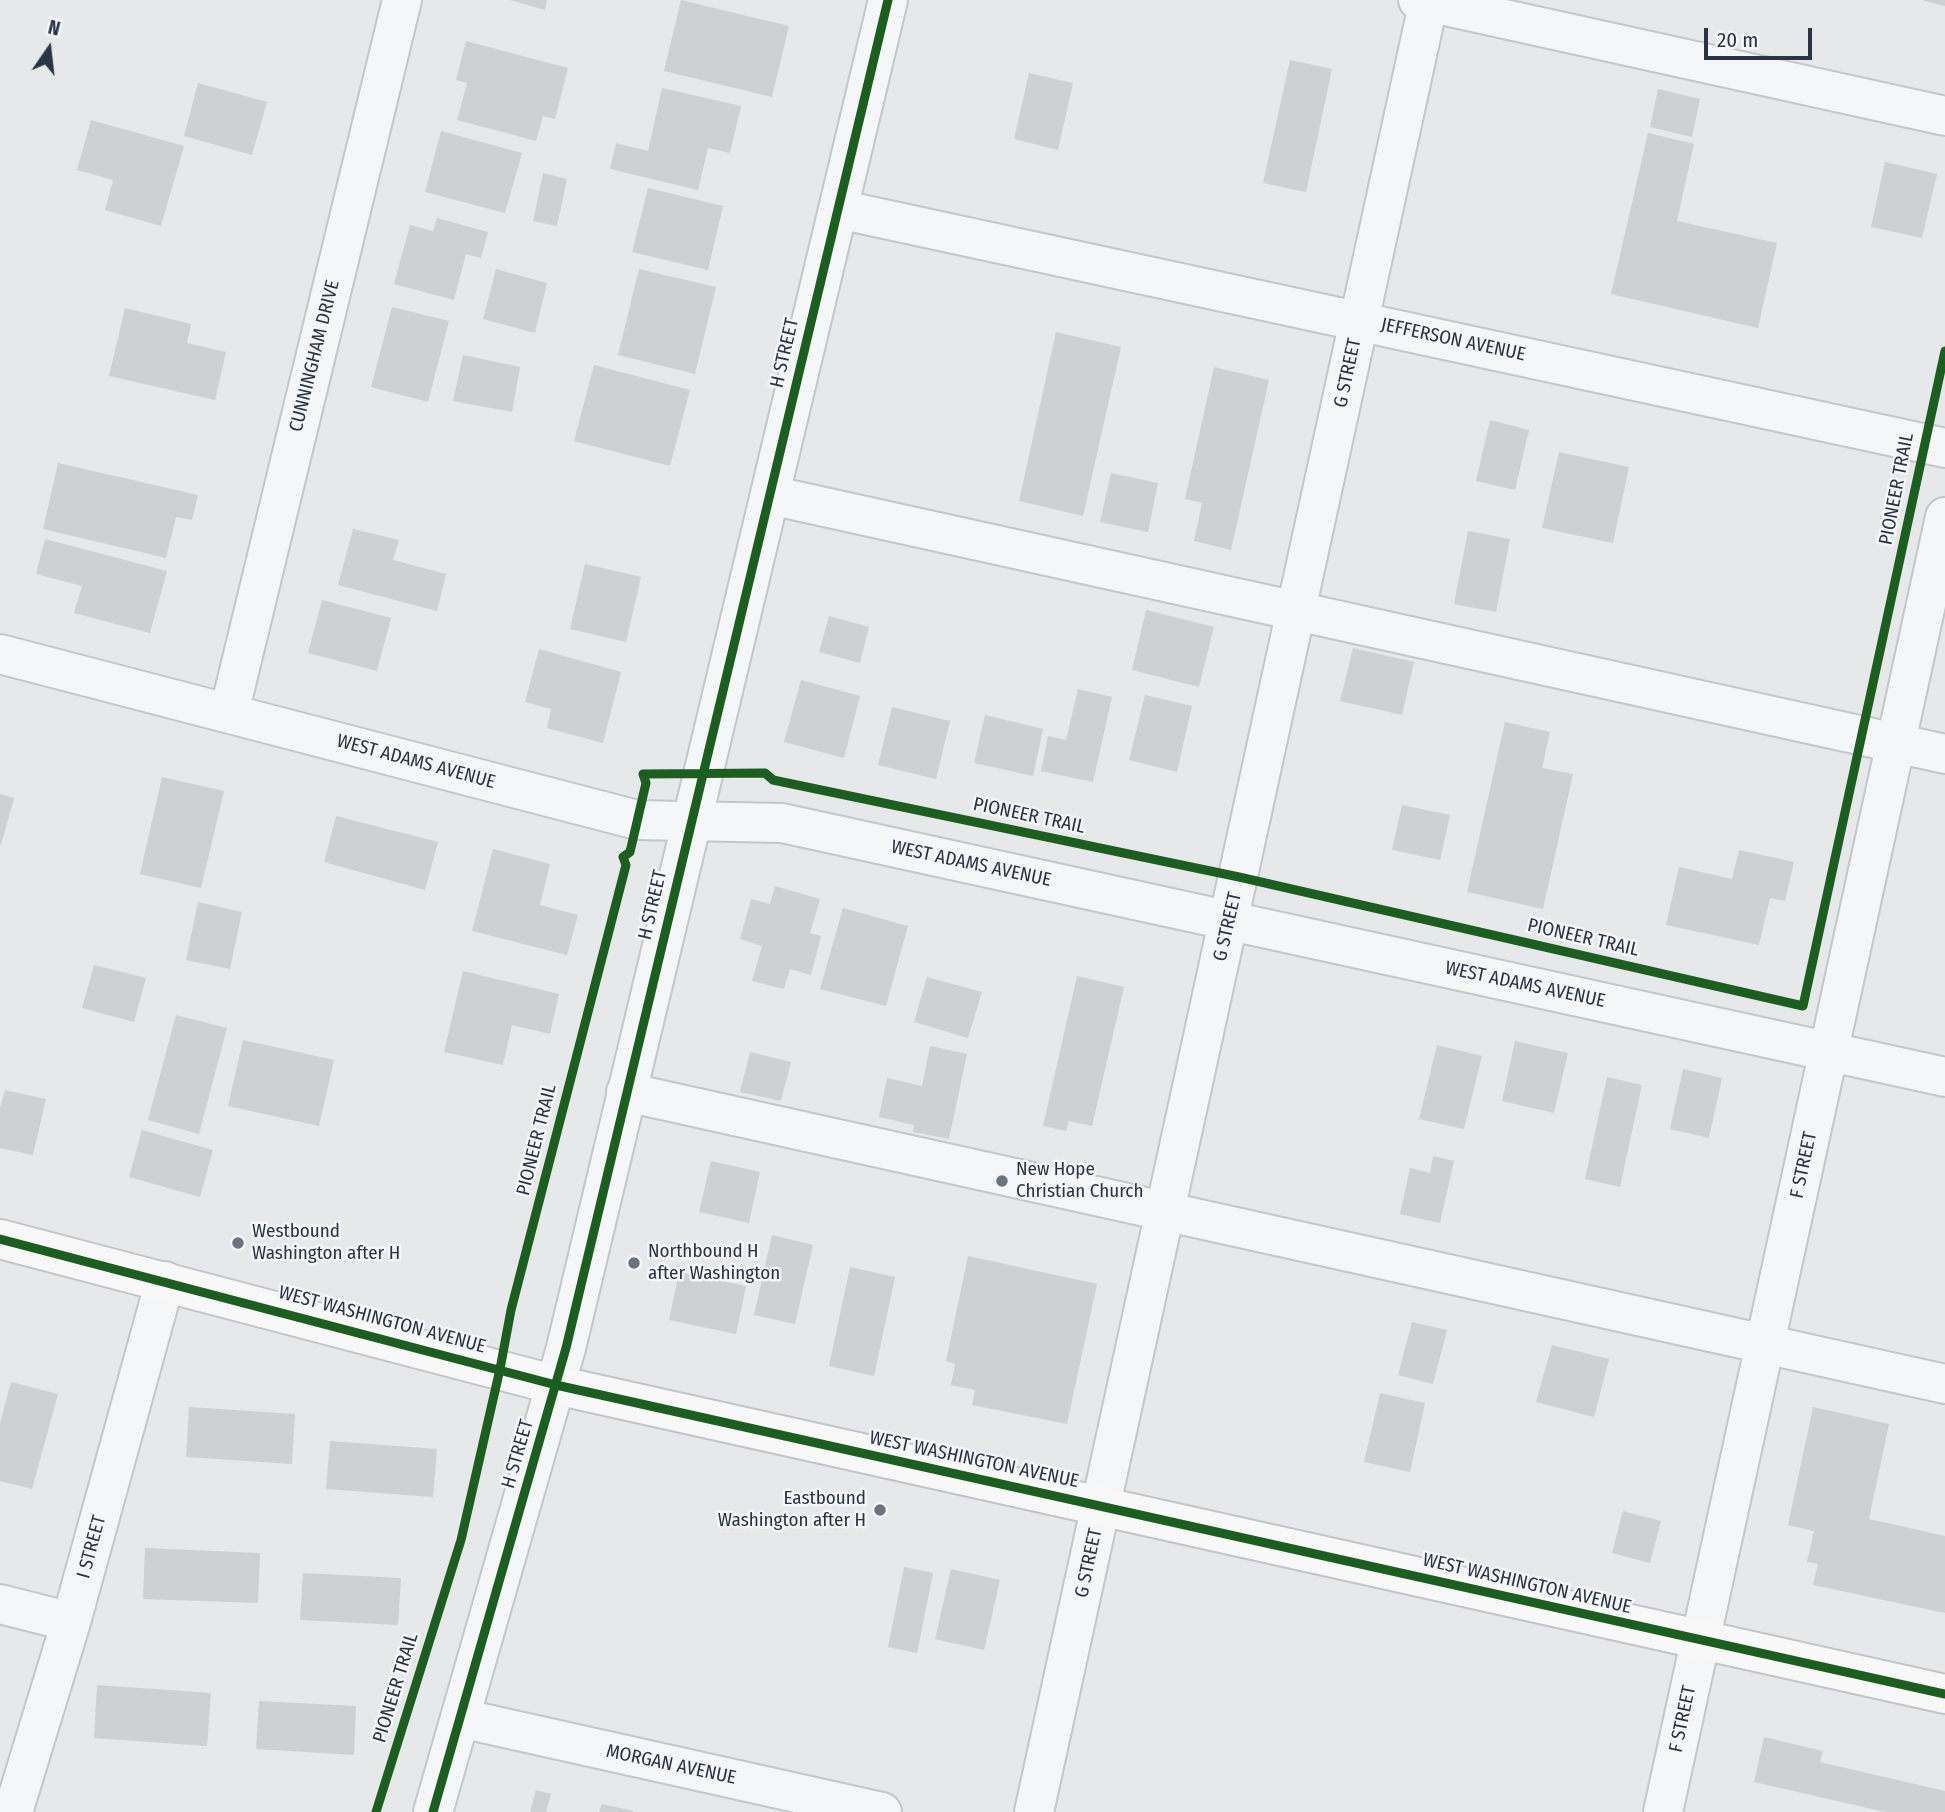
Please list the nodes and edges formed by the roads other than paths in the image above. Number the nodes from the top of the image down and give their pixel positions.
1 (402, 0) edge
2 (888, 0) edge
3 (1425, 1) edge
4 (1945, 116) edge
5 (838, 209) junction
6 (1360, 320) junction
7 (1945, 448) edge
8 (770, 495) junction
9 (1945, 517) edge
10 (1296, 612) junction
11 (0, 654) edge
12 (229, 713) junction
13 (1896, 744) junction
14 (1945, 754) edge
15 (692, 820) junction
16 (1229, 920) junction
17 (1828, 1052) junction
18 (1945, 1077) edge
19 (626, 1092) junction
20 (1165, 1212) junction
21 (0, 1238) edge
22 (164, 1281) junction
23 (1765, 1344) junction
24 (1945, 1384) edge
25 (556, 1385) junction
26 (1101, 1506) junction
27 (0, 1604) edge
28 (71, 1622) junction
29 (1700, 1641) junction
30 (1945, 1694) edge
31 (460, 1718) junction
32 (1673, 1810) edge
33 (13, 1812) edge
34 (433, 1812) edge
35 (882, 1812) edge
36 (1034, 1812) edge

1 - 12 street, CUNNINGHAM DRIVE
2 - 5 street, H STREET
3 - 4 street
3 - 6 street, G STREET
5 - 6 street, JEFFERSON AVENUE
5 - 8 street, H STREET
6 - 7 street, JEFFERSON AVENUE
6 - 10 street, G STREET
8 - 10 street
8 - 15 street, H STREET
9 - 13 street, F STREET
10 - 13 street
10 - 16 street, G STREET
11 - 12 street, WEST ADAMS AVENUE
12 - 15 street, WEST ADAMS AVENUE
13 - 14 street
13 - 17 street, F STREET
15 - 16 street, WEST ADAMS AVENUE
15 - 19 street, H STREET
16 - 17 street, WEST ADAMS AVENUE
16 - 20 street, G STREET
17 - 18 street, WEST ADAMS AVENUE
17 - 23 street, F STREET
19 - 20 street
19 - 25 street, H STREET
20 - 23 street
20 - 26 street, G STREET
21 - 22 main road, WEST WASHINGTON AVENUE
22 - 25 main road, WEST WASHINGTON AVENUE
22 - 28 street, I STREET
23 - 24 street
23 - 29 street, F STREET
25 - 26 main road, WEST WASHINGTON AVENUE
25 - 31 street, H STREET
26 - 29 main road, WEST WASHINGTON AVENUE
26 - 36 street, G STREET
27 - 28 street
28 - 33 street, I STREET
29 - 30 main road, WEST WASHINGTON AVENUE
29 - 32 street, F STREET
31 - 34 street, H STREET
31 - 35 street, MORGAN AVENUE

